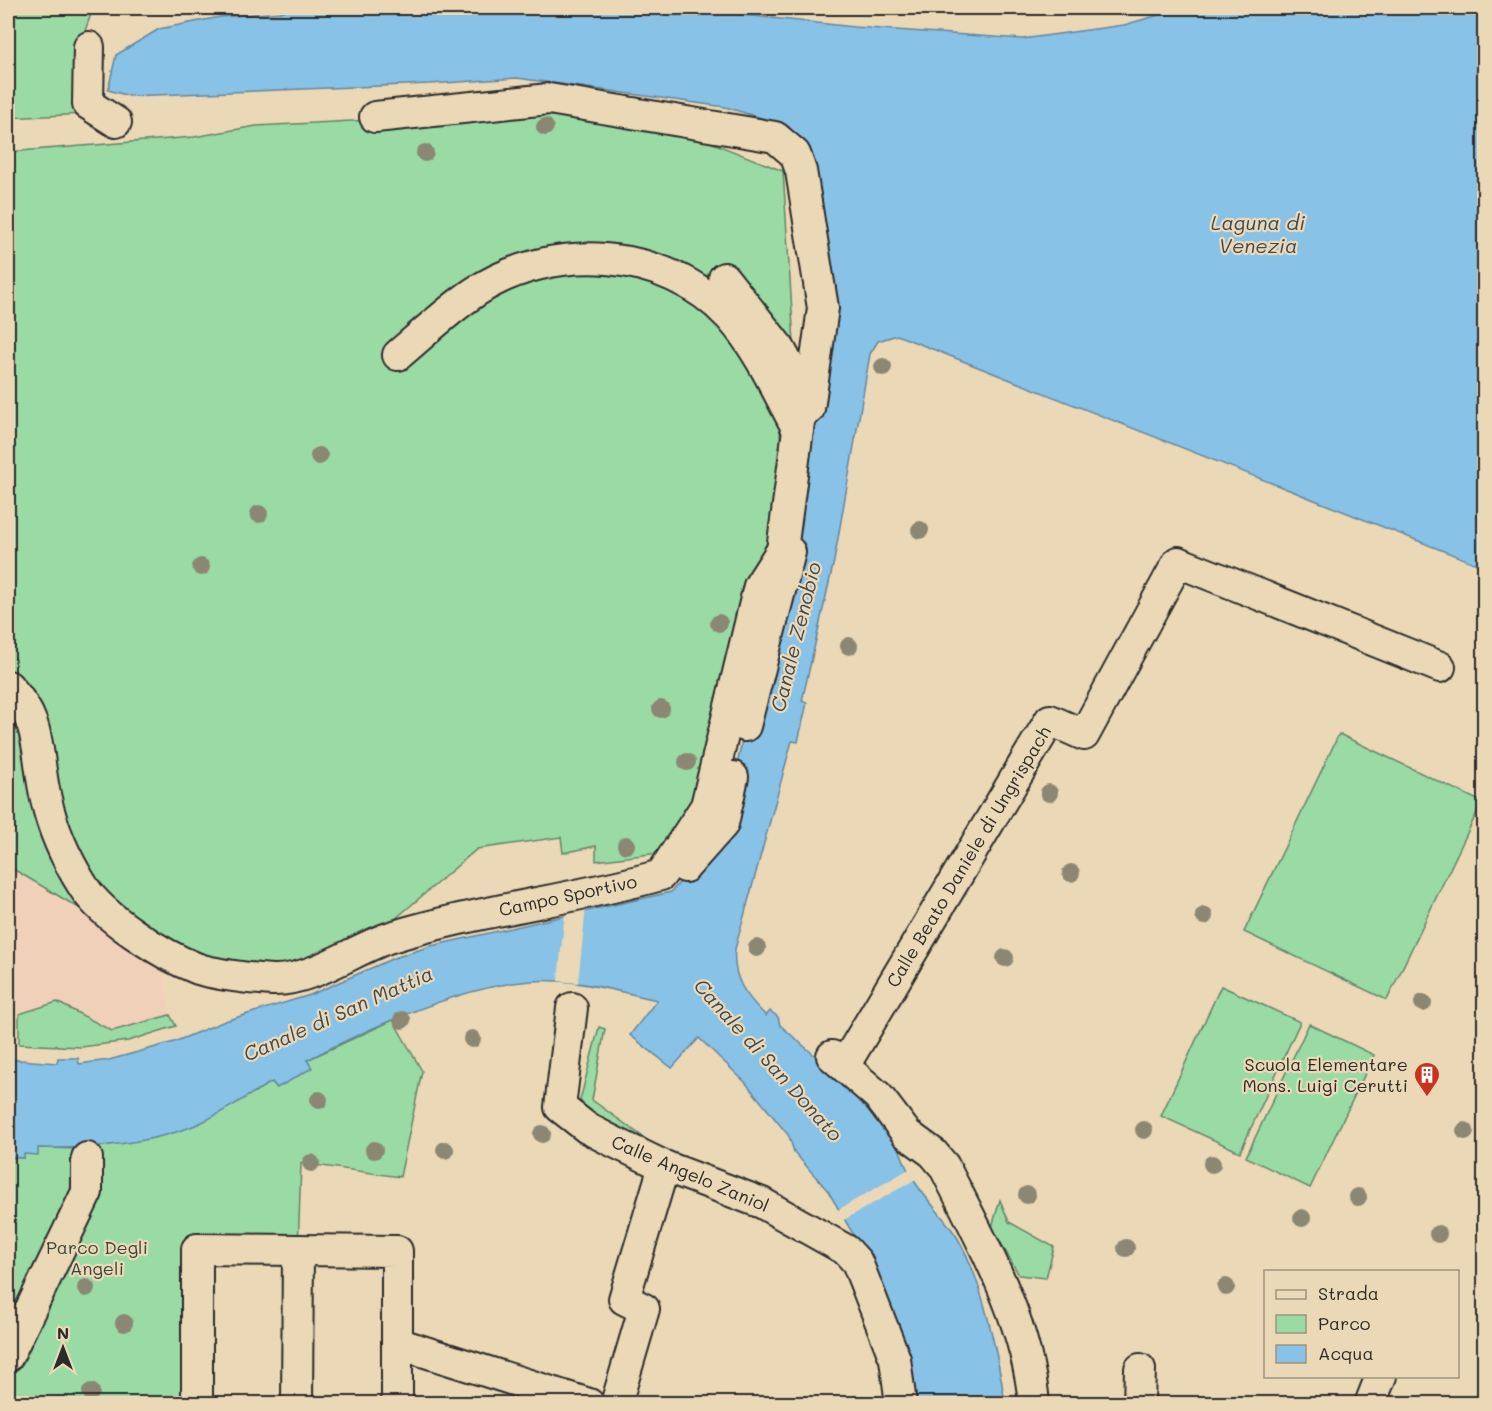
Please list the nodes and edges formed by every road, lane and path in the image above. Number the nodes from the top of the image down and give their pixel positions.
1 (89, 46) dead end
2 (375, 117) dead end
3 (116, 122) dead end
4 (724, 278) dead end
5 (398, 355) dead end
6 (798, 430) junction
7 (1440, 668) dead end
8 (8, 686) edge
9 (619, 887) junction
10 (572, 1008) dead end
11 (87, 1158) dead end
12 (664, 1166) junction
13 (298, 1250) junction
14 (397, 1343) junction
15 (8, 1356) edge
16 (1140, 1369) dead end
17 (1381, 1378) edge
18 (523, 1394) edge
19 (197, 1404) edge
20 (297, 1404) edge
21 (397, 1404) edge
22 (589, 1404) edge
23 (616, 1404) edge
24 (901, 1404) edge
25 (1034, 1404) edge
26 (1139, 1404) edge
27 (1370, 1404) edge

1 - 3 street
2 - 9 street
4 - 6 street, Campo Sportivo
5 - 6 street
6 - 9 street, Campo Sportivo
7 - 25 street, Calle Beato Daniele di Ungrispach
8 - 9 street, Campo Sportivo
10 - 12 street, Calle Angelo Zaniol
11 - 15 street
12 - 23 street
12 - 24 street, Calle Angelo Zaniol
13 - 14 street
13 - 19 street
13 - 20 street
14 - 18 street
14 - 21 street
16 - 26 street
17 - 27 street
18 - 22 street

